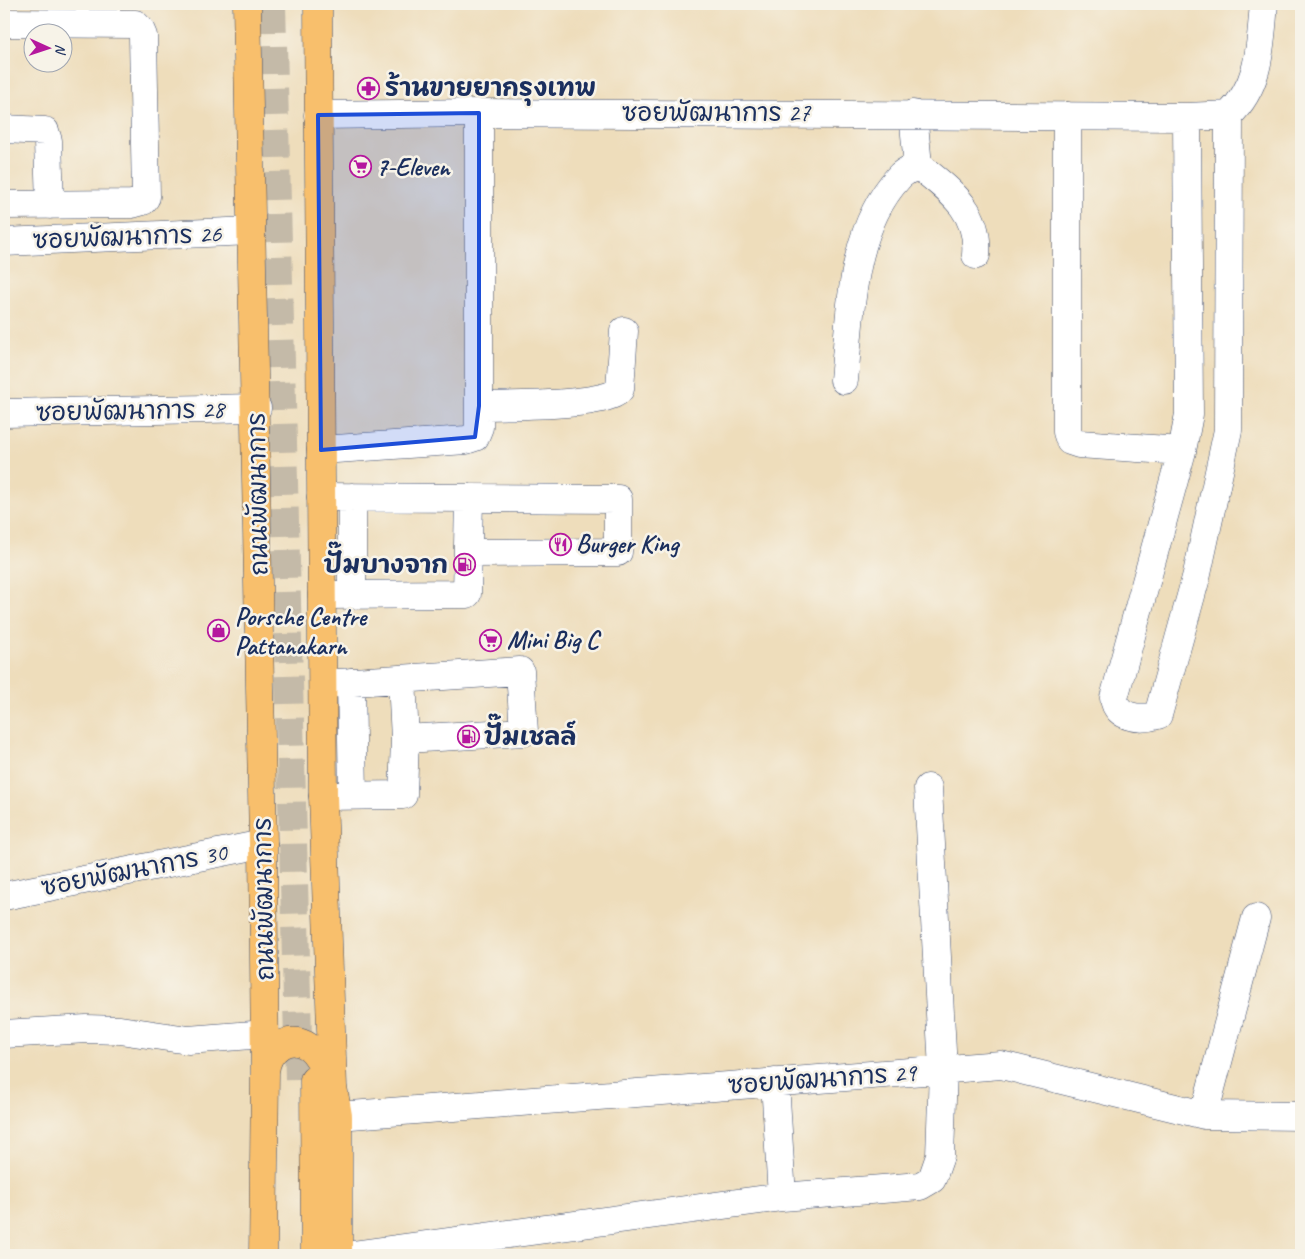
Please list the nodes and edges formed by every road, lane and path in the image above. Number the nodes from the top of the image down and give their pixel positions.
1 (318, 4) edge
2 (1264, 4) edge
3 (245, 11) edge
4 (4, 23) edge
5 (479, 113) junction
6 (912, 114) junction
7 (318, 115) junction
8 (1061, 115) junction
9 (1229, 115) junction
10 (1187, 116) junction
11 (4, 129) edge
12 (918, 165) junction
13 (4, 205) edge
14 (50, 205) junction
15 (251, 231) junction
16 (4, 242) edge
17 (976, 255) dead end
18 (624, 331) dead end
19 (844, 380) dead end
20 (479, 406) junction
21 (257, 408) junction
22 (4, 413) edge
23 (321, 450) junction
24 (1182, 451) junction
25 (321, 497) junction
26 (352, 497) junction
27 (469, 498) junction
28 (468, 553) junction
29 (322, 595) junction
30 (352, 595) junction
31 (402, 679) junction
32 (351, 682) junction
33 (323, 684) junction
34 (405, 739) junction
35 (928, 788) dead end
36 (323, 796) junction
37 (353, 796) junction
38 (263, 844) junction
39 (4, 896) edge
40 (1256, 918) dead end
41 (4, 1034) edge
42 (265, 1034) junction
43 (943, 1070) junction
44 (265, 1072) junction
45 (315, 1082) junction
46 (775, 1082) junction
47 (1204, 1115) junction
48 (338, 1116) junction
49 (1301, 1116) edge
50 (782, 1197) junction
51 (263, 1255) edge
52 (298, 1255) edge
53 (315, 1255) edge
54 (338, 1255) edge
55 (352, 1255) edge

1 - 7 main road
2 - 9 street
3 - 15 main road, ถนนพัฒนาการ
4 - 14 street
5 - 6 street, ซอยพัฒนาการ 27
5 - 7 street, ซอยพัฒนาการ 27
5 - 20 street
6 - 8 street, ซอยพัฒนาการ 27
6 - 12 street
7 - 23 main road
8 - 10 street, ซอยพัฒนาการ 27
8 - 24 street
9 - 10 street, ซอยพัฒนาการ 27
9 - 24 street
10 - 24 street
11 - 14 street
12 - 17 street
12 - 19 street
13 - 14 street
15 - 16 street, ซอยพัฒนาการ 26
15 - 21 main road, ถนนพัฒนาการ
18 - 20 street
20 - 23 street
21 - 22 street, ซอยพัฒนาการ 28
21 - 38 main road, ถนนพัฒนาการ
23 - 25 main road
25 - 26 street
25 - 29 main road
26 - 27 street
26 - 30 street
27 - 28 street
27 - 28 street
28 - 30 street
29 - 30 street
29 - 33 main road
31 - 32 street
31 - 34 street
31 - 34 street
32 - 33 street
32 - 37 street
33 - 36 main road
34 - 37 street
35 - 43 street
36 - 37 street
36 - 45 main road
38 - 39 street, ซอยพัฒนาการ 30
38 - 42 main road, ถนนพัฒนาการ
40 - 47 street
41 - 42 street
42 - 44 main road, ถนนพัฒนาการ
43 - 46 street, ซอยพัฒนาการ 29
43 - 47 street, ซอยพัฒนาการ 29
43 - 50 street
44 - 45 main road
44 - 51 main road, ถนนพัฒนาการ
45 - 48 main road
45 - 52 main road
45 - 53 main road
46 - 48 street, ซอยพัฒนาการ 29
46 - 50 street
47 - 49 street, ซอยพัฒนาการ 29
48 - 54 main road
50 - 55 street

